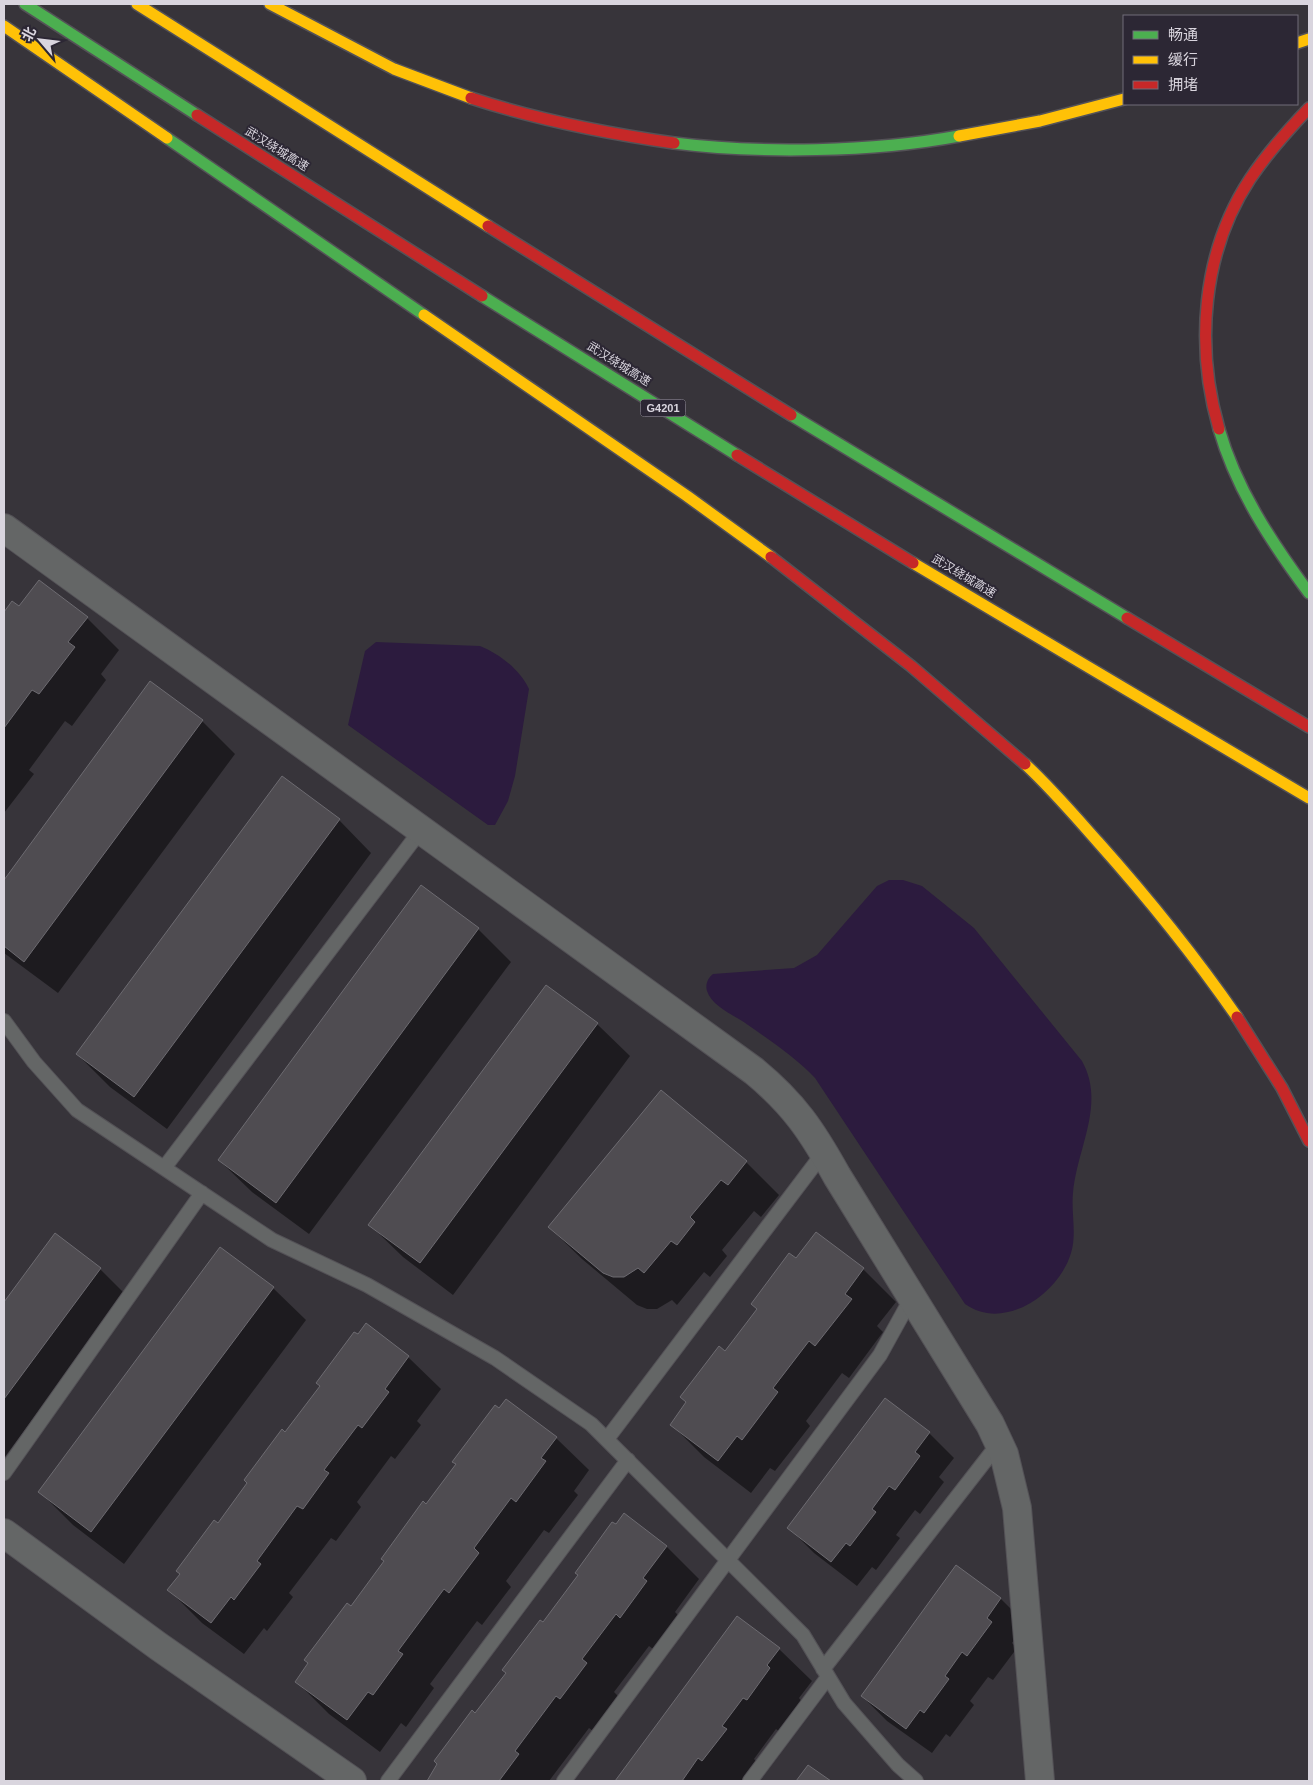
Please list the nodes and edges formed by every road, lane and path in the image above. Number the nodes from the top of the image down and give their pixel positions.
1 (25, 4) edge
2 (137, 4) edge
3 (270, 4) edge
4 (4, 26) edge
5 (1123, 99) edge
6 (1309, 108) edge
7 (4, 528) edge
8 (1309, 593) edge
9 (1309, 727) edge
10 (1309, 798) edge
11 (421, 830) junction
12 (4, 1021) edge
13 (1309, 1141) edge
14 (824, 1152) junction
15 (164, 1168) junction
16 (202, 1193) junction
17 (912, 1297) junction
18 (607, 1440) junction
19 (999, 1443) junction
20 (628, 1460) junction
21 (4, 1473) edge
22 (4, 1533) edge
23 (728, 1560) junction
24 (826, 1673) junction
25 (352, 1781) edge
26 (388, 1781) edge
27 (564, 1781) edge
28 (750, 1781) edge
29 (916, 1781) edge
30 (1040, 1781) edge

1 - 10 highway, 武汉绕城高速 / G4201
2 - 9 highway
3 - 5 highway
4 - 13 highway
6 - 8 highway
7 - 11 street
11 - 14 street
11 - 15 lane
12 - 15 lane
14 - 17 street
14 - 18 lane
15 - 16 lane
16 - 18 lane
16 - 21 lane
17 - 19 street
17 - 23 lane
18 - 20 lane
19 - 24 lane
19 - 30 street
20 - 23 lane
20 - 26 lane
22 - 25 street
23 - 24 lane
23 - 27 lane
24 - 28 lane
24 - 29 lane

